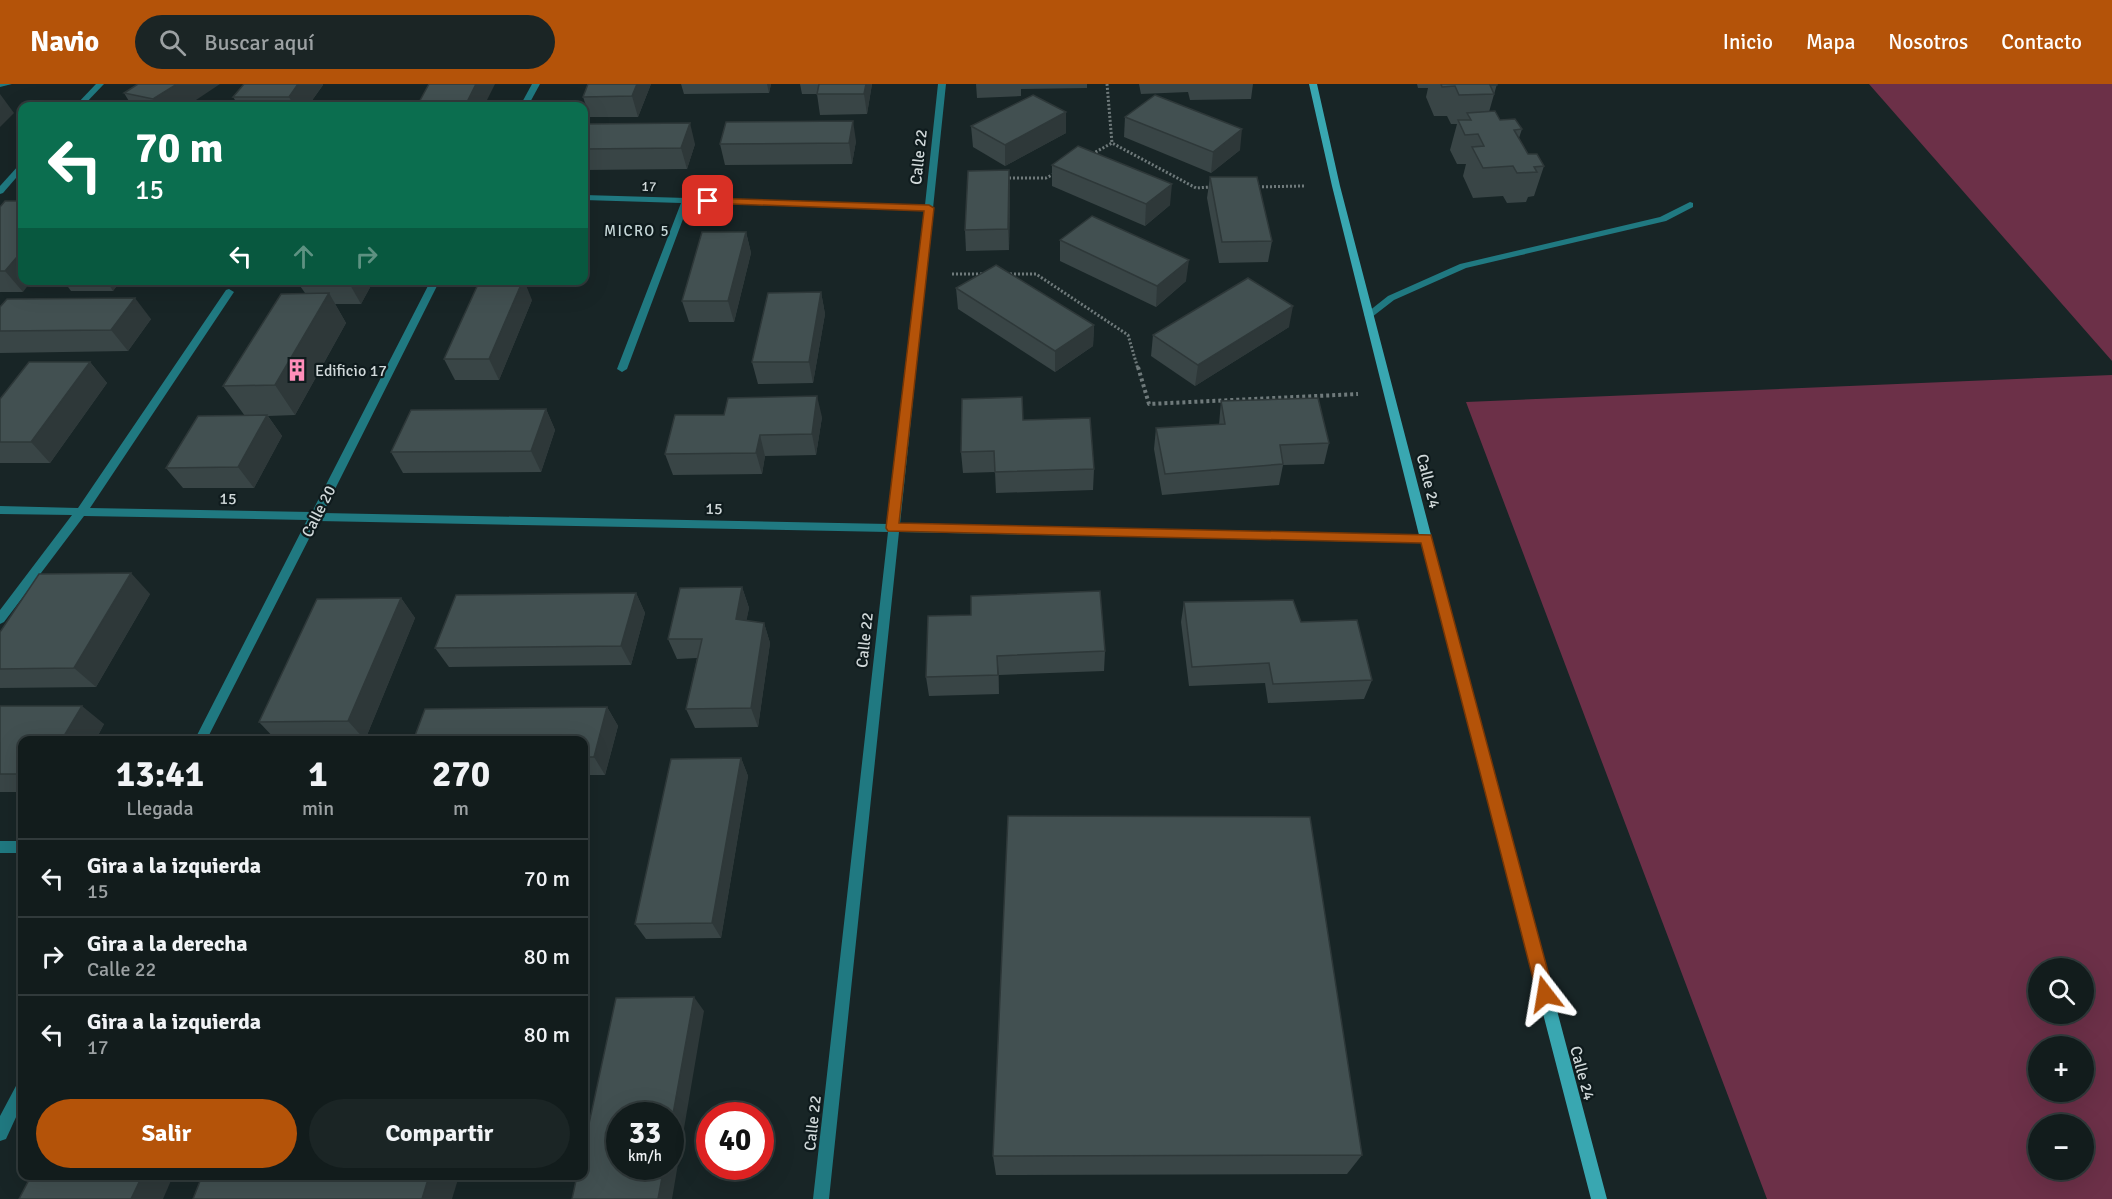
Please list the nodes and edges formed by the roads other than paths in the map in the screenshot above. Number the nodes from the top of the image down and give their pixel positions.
1 (8, 84) edge
2 (100, 84) edge
3 (536, 84) edge
4 (942, 84) edge
5 (1313, 84) edge
6 (0, 86) edge
7 (83, 102) edge
8 (526, 102) edge
9 (18, 171) edge
10 (12, 178) junction
11 (18, 178) edge
12 (0, 191) edge
13 (588, 197) edge
14 (686, 200) junction
15 (1690, 205) dead end
16 (929, 208) junction
17 (433, 285) edge
18 (229, 292) dead end
19 (1370, 315) junction
20 (622, 369) dead end
21 (0, 510) edge
22 (81, 512) junction
23 (315, 516) junction
24 (892, 528) junction
25 (1426, 539) junction
26 (0, 619) edge
27 (203, 736) edge
28 (0, 847) edge
29 (18, 847) edge
30 (18, 1097) edge
31 (0, 1133) edge
32 (821, 1199) edge
33 (1599, 1199) edge

1 - 6 street
2 - 7 street
3 - 8 street
4 - 16 street, Calle 22
5 - 19 street, Calle 24
9 - 10 street
10 - 11 street
10 - 12 street
13 - 14 street, 17
14 - 16 street, 17
14 - 20 street
15 - 19 street
16 - 24 street, Calle 22
17 - 23 street, Calle 20
18 - 22 street
19 - 25 street, Calle 24
21 - 22 street, 15
22 - 23 street, 15
22 - 26 street
23 - 24 street, 15
23 - 27 street, Calle 20
24 - 25 street, 15
24 - 32 street, Calle 22
25 - 33 street, Calle 24
28 - 29 street
30 - 31 street

